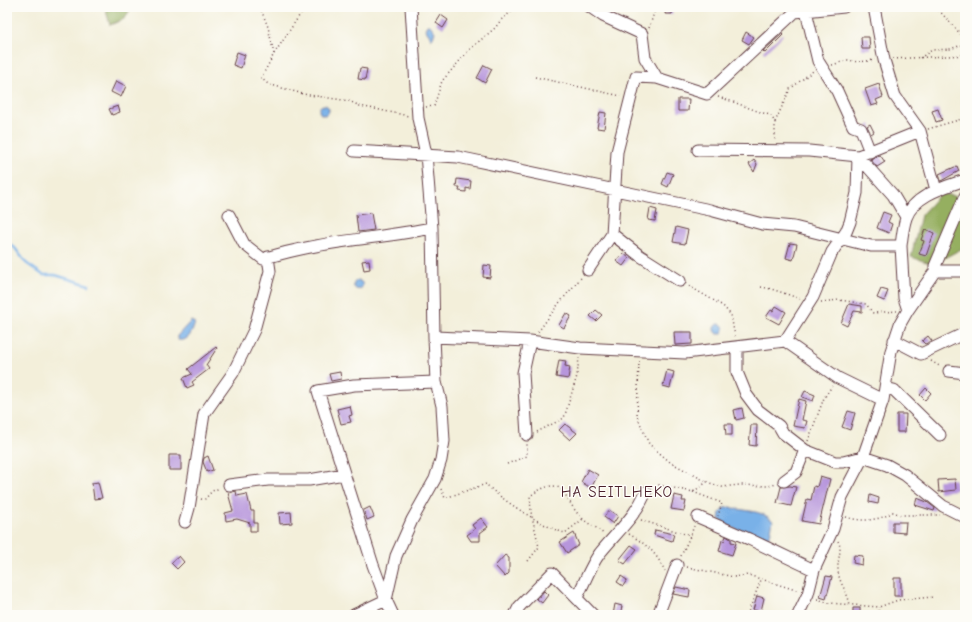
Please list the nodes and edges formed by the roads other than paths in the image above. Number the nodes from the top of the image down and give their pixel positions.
1 (411, 7) edge
2 (590, 7) edge
3 (844, 7) edge
4 (874, 7) edge
5 (806, 11) junction
6 (658, 78) junction
7 (920, 131) junction
8 (698, 150) dead end
9 (354, 151) dead end
10 (870, 152) junction
11 (426, 154) junction
12 (858, 156) junction
13 (965, 180) edge
14 (936, 190) junction
15 (615, 191) junction
16 (965, 196) edge
17 (229, 215) dead end
18 (906, 217) junction
19 (432, 228) junction
20 (612, 234) junction
21 (840, 238) junction
22 (901, 246) junction
23 (268, 257) junction
24 (588, 270) road end
25 (964, 270) edge
26 (935, 271) junction
27 (680, 281) road end
28 (908, 310) junction
29 (965, 333) edge
30 (434, 337) junction
31 (894, 340) junction
32 (530, 341) junction
33 (785, 341) junction
34 (737, 347) junction
35 (949, 370) road end
36 (965, 373) edge
37 (436, 382) junction
38 (885, 388) junction
39 (883, 400) junction
40 (940, 434) dead end
41 (527, 435) road end
42 (805, 450) junction
43 (863, 457) junction
44 (344, 474) junction
45 (784, 481) road end
46 (229, 485) road end
47 (646, 492) road end
48 (960, 515) edge
49 (698, 517) road end
50 (185, 522) dead end
51 (677, 565) road end
52 (814, 570) junction
53 (576, 596) junction
54 (386, 600) junction
55 (354, 615) edge
56 (392, 615) edge
57 (515, 615) edge
58 (593, 615) edge
59 (658, 615) edge
60 (798, 615) edge

1 - 11 street
2 - 6 street
3 - 5 street
4 - 7 street
5 - 6 street
5 - 10 street
6 - 15 street
7 - 10 street
7 - 14 street
8 - 12 street
9 - 11 street
10 - 12 street
11 - 15 street
11 - 19 street
12 - 18 street
12 - 21 street
13 - 14 street
14 - 18 street
15 - 20 street
15 - 21 street
16 - 26 street
17 - 23 street
18 - 22 street
19 - 23 street
19 - 30 street
20 - 24 street
20 - 27 street
21 - 22 street
21 - 33 street
22 - 28 street
23 - 50 street
25 - 26 street
26 - 28 street
28 - 31 street
29 - 31 street
30 - 32 street
30 - 37 street
31 - 38 street
32 - 34 street
32 - 41 street
33 - 34 street
33 - 39 street
34 - 42 street
35 - 36 street
37 - 44 street
37 - 54 street
38 - 39 street
38 - 40 street
39 - 43 street
42 - 43 street
42 - 45 street
43 - 48 street
43 - 52 street
44 - 46 street
44 - 54 street
47 - 53 street
49 - 52 street
51 - 59 street
52 - 60 street
53 - 57 street
53 - 58 street
54 - 55 street
54 - 56 street

